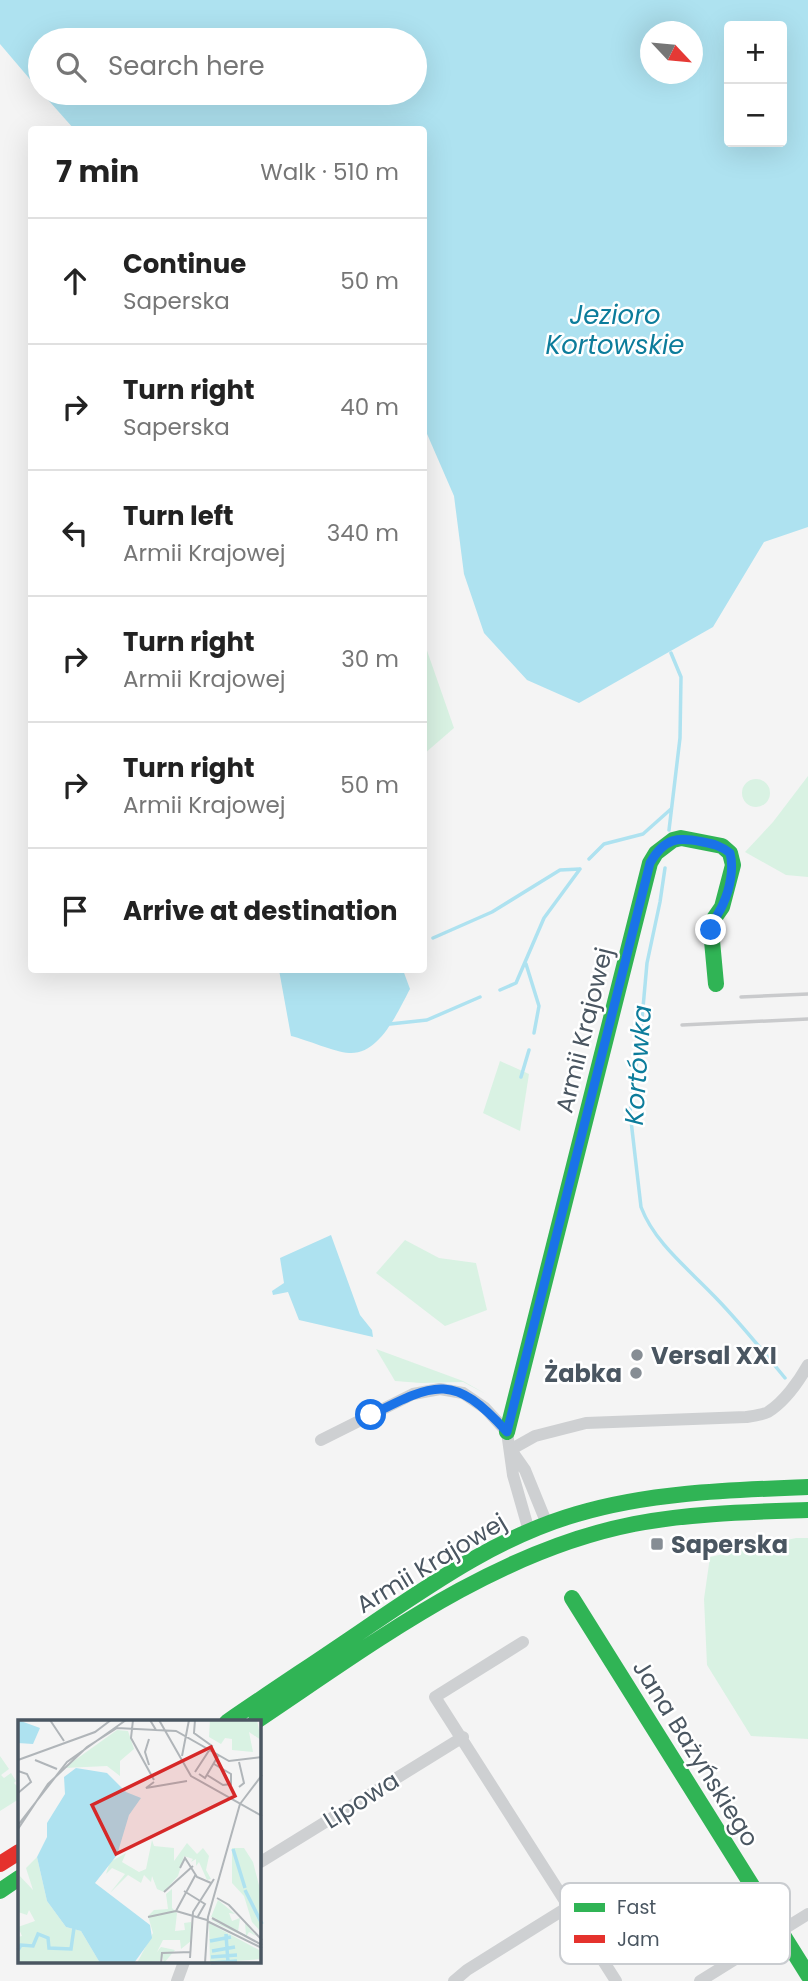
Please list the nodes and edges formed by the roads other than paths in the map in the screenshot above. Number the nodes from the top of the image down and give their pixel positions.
1 (716, 984) dead end
2 (808, 1365) edge
3 (507, 1432) junction
4 (321, 1440) dead end
5 (510, 1450) junction
6 (808, 1487) edge
7 (808, 1510) edge
8 (547, 1524) junction
9 (529, 1531) junction
10 (546, 1549) junction
11 (572, 1598) dead end
12 (523, 1642) dead end
13 (229, 1720) edge
14 (259, 1720) edge
15 (463, 1737) junction
16 (18, 1853) edge
17 (261, 1862) edge
18 (0, 1864) edge
19 (18, 1879) edge
20 (751, 1883) edge
21 (0, 1891) edge
22 (560, 1894) edge
23 (560, 1912) edge
24 (808, 1914) edge
25 (790, 1925) edge
26 (790, 1946) edge
27 (183, 1964) edge
28 (605, 1964) edge
29 (728, 1964) edge
30 (808, 1975) edge
31 (177, 1981) edge
32 (454, 1981) edge
33 (616, 1981) edge
34 (700, 1981) edge

1 - 3 main road, Armii Krajowej
2 - 5 street
3 - 4 street
3 - 5 street
5 - 8 street
5 - 9 street
6 - 8 main road, Armii Krajowej
7 - 10 main road, Armii Krajowej
8 - 9 main road, Armii Krajowej
8 - 10 main road
9 - 10 main road
9 - 13 main road, Armii Krajowej
10 - 14 main road, Armii Krajowej
11 - 20 main road, Jana Bażyńskiego
12 - 15 street
15 - 17 street, Lipowa
15 - 22 street
16 - 18 main road
19 - 21 main road
23 - 32 street
24 - 25 street
26 - 30 main road, Jana Bażyńskiego
27 - 31 street
28 - 33 street
29 - 34 street

